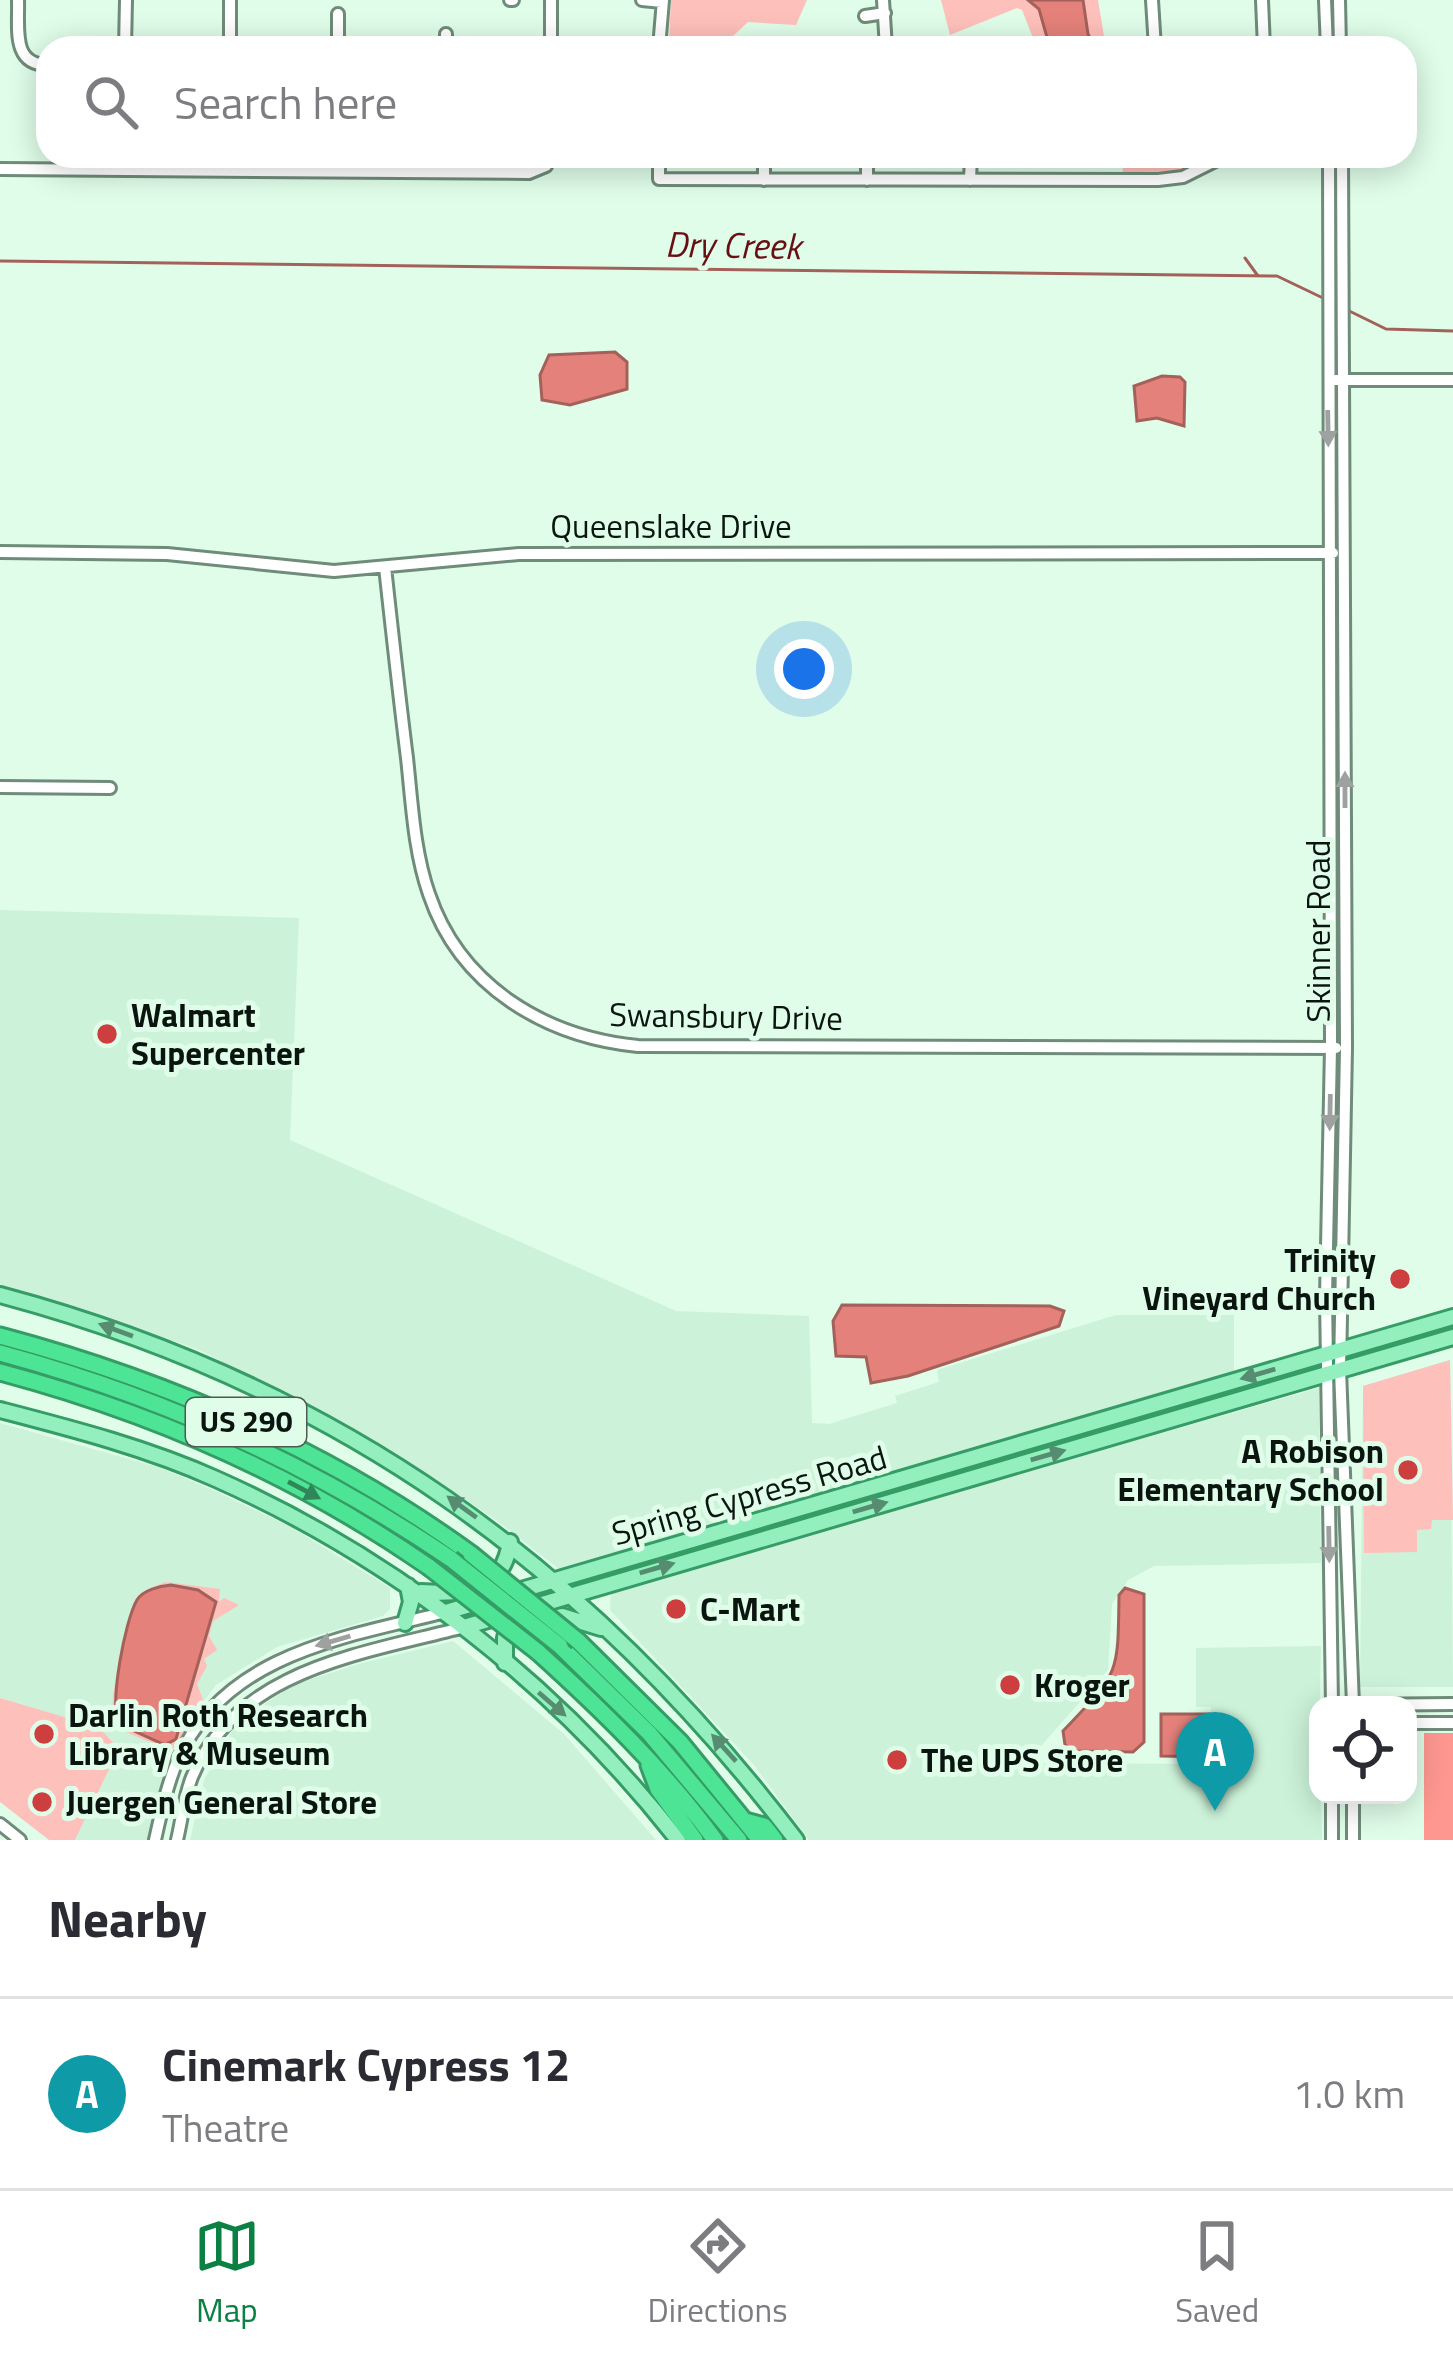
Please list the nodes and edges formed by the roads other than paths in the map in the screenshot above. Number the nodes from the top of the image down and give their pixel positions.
1 (18, 0) edge
2 (125, 0) edge
3 (230, 0) edge
4 (551, 0) edge
5 (642, 0) edge
6 (1152, 0) edge
7 (1262, 0) edge
8 (1325, 0) edge
9 (1339, 0) edge
10 (662, 1) edge
11 (884, 7) edge
12 (338, 14) dead end
13 (865, 16) dead end
14 (125, 36) edge
15 (230, 36) edge
16 (338, 36) edge
17 (551, 36) edge
18 (660, 36) edge
19 (1154, 36) edge
20 (1264, 36) edge
21 (1326, 36) edge
22 (1340, 36) edge
23 (36, 65) edge
24 (338, 168) edge
25 (443, 168) edge
26 (537, 168) edge
27 (659, 168) edge
28 (764, 168) edge
29 (867, 168) edge
30 (970, 168) edge
31 (1201, 168) edge
32 (1329, 168) edge
33 (1342, 168) edge
34 (0, 169) edge
35 (123, 170) joint
36 (231, 171) joint
37 (338, 172) junction
38 (443, 173) junction
39 (867, 179) junction
40 (764, 180) junction
41 (970, 180) junction
42 (1327, 380) junction
43 (1342, 380) junction
44 (1453, 380) edge
45 (0, 552) edge
46 (1337, 553) junction
47 (385, 567) junction
48 (0, 787) edge
49 (110, 788) dead end
50 (1330, 889) junction
51 (1346, 889) junction
52 (1331, 1047) junction
53 (1346, 1048) junction
54 (1329, 1171) junction
55 (1343, 1171) junction
56 (0, 1295) edge
57 (1453, 1316) edge
58 (0, 1336) edge
59 (1453, 1337) edge
60 (1334, 1351) junction
61 (0, 1353) edge
62 (0, 1372) edge
63 (1333, 1372) junction
64 (0, 1410) edge
65 (1134, 1410) junction
66 (1136, 1430) junction
67 (986, 1454) junction
68 (993, 1471) junction
69 (796, 1510) junction
70 (802, 1526) junction
71 (510, 1542) junction
72 (553, 1581) junction
73 (412, 1589) junction
74 (569, 1593) junction
75 (446, 1612) junction
76 (405, 1623) junction
77 (464, 1627) junction
78 (606, 1630) junction
79 (292, 1654) junction
80 (505, 1664) junction
81 (298, 1673) junction
82 (1332, 1696) edge
83 (1351, 1696) edge
84 (1417, 1704) edge
85 (1453, 1704) edge
86 (1417, 1723) edge
87 (1453, 1723) edge
88 (182, 1754) junction
89 (646, 1757) junction
90 (199, 1764) junction
91 (1332, 1804) edge
92 (1353, 1804) edge
93 (745, 1821) junction
94 (0, 1824) edge
95 (20, 1840) edge
96 (154, 1840) edge
97 (177, 1840) edge
98 (678, 1840) edge
99 (695, 1840) edge
100 (716, 1840) edge
101 (739, 1840) edge
102 (760, 1840) edge
103 (776, 1840) edge
104 (796, 1840) edge
105 (1332, 1840) edge
106 (1353, 1840) edge

1 - 23 street
2 - 14 street
3 - 15 street
4 - 17 street
5 - 10 street
6 - 19 street
7 - 20 street
8 - 21 street
9 - 22 street
10 - 18 street
11 - 13 street
12 - 16 street
24 - 37 street
25 - 38 street
26 - 38 street
27 - 40 street
28 - 40 street
29 - 39 street
30 - 41 street
31 - 41 street
32 - 42 street, Skinner Road
33 - 43 street, Skinner Road
34 - 35 street
35 - 36 street
36 - 37 street
37 - 38 street
39 - 40 street
39 - 41 street
42 - 43 street
42 -> 46 street, Skinner Road
43 - 44 street
43 - 46 street, Skinner Road
45 - 47 street, Queenslake Drive
46 - 47 street, Queenslake Drive
46 - 50 street, Skinner Road
51 -> 46 street, Skinner Road
47 - 52 street, Swansbury Drive
48 - 49 street
50 - 51 street
50 - 52 street, Skinner Road
51 - 53 street, Skinner Road
52 - 53 street, Swansbury Drive
52 -> 54 street, Skinner Road
53 - 55 street, Skinner Road
54 - 55 street
54 - 60 street, Skinner Road
55 - 60 street, Skinner Road
71 -> 56 main road
57 - 60 main road, Spring Cypress Road
58 - 93 highway, US 290, bridge
59 - 63 main road, Spring Cypress Road
60 - 63 street, Skinner Road
60 -> 65 main road, Spring Cypress Road
61 - 101 highway, bridge
62 -> 89 highway, US 290, bridge
63 - 66 main road, Spring Cypress Road
63 -> 82 street, Skinner Road
63 - 83 street, Skinner Road
64 - 73 main road
65 - 66 main road
65 - 67 main road, Spring Cypress Road
68 -> 66 main road, Spring Cypress Road
67 - 68 main road
67 - 69 main road, Spring Cypress Road
70 -> 68 main road, Spring Cypress Road
69 - 70 main road
69 - 72 main road, Spring Cypress Road
74 -> 70 main road, Spring Cypress Road
71 - 72 main road
71 - 73 main road
72 - 74 main road
72 - 75 main road, Spring Cypress Road
73 - 75 main road
73 - 76 main road
74 - 77 main road, Spring Cypress Road
74 - 78 main road
75 - 76 street, Spring Cypress Road
75 - 77 main road
76 -> 79 street, Spring Cypress Road
77 - 80 main road
77 - 81 street, Spring Cypress Road
78 - 80 main road
104 -> 78 main road
79 - 81 street
79 - 88 street, Spring Cypress Road
80 -> 98 main road
81 - 90 street, Spring Cypress Road
84 - 85 street
86 - 87 street
88 - 90 street
88 - 96 street, Spring Cypress Road
89 - 99 highway
89 - 100 highway, US 290
90 - 97 street, Spring Cypress Road
91 - 105 street
92 - 106 street
93 - 102 highway, US 290
93 - 103 highway
94 - 95 street

